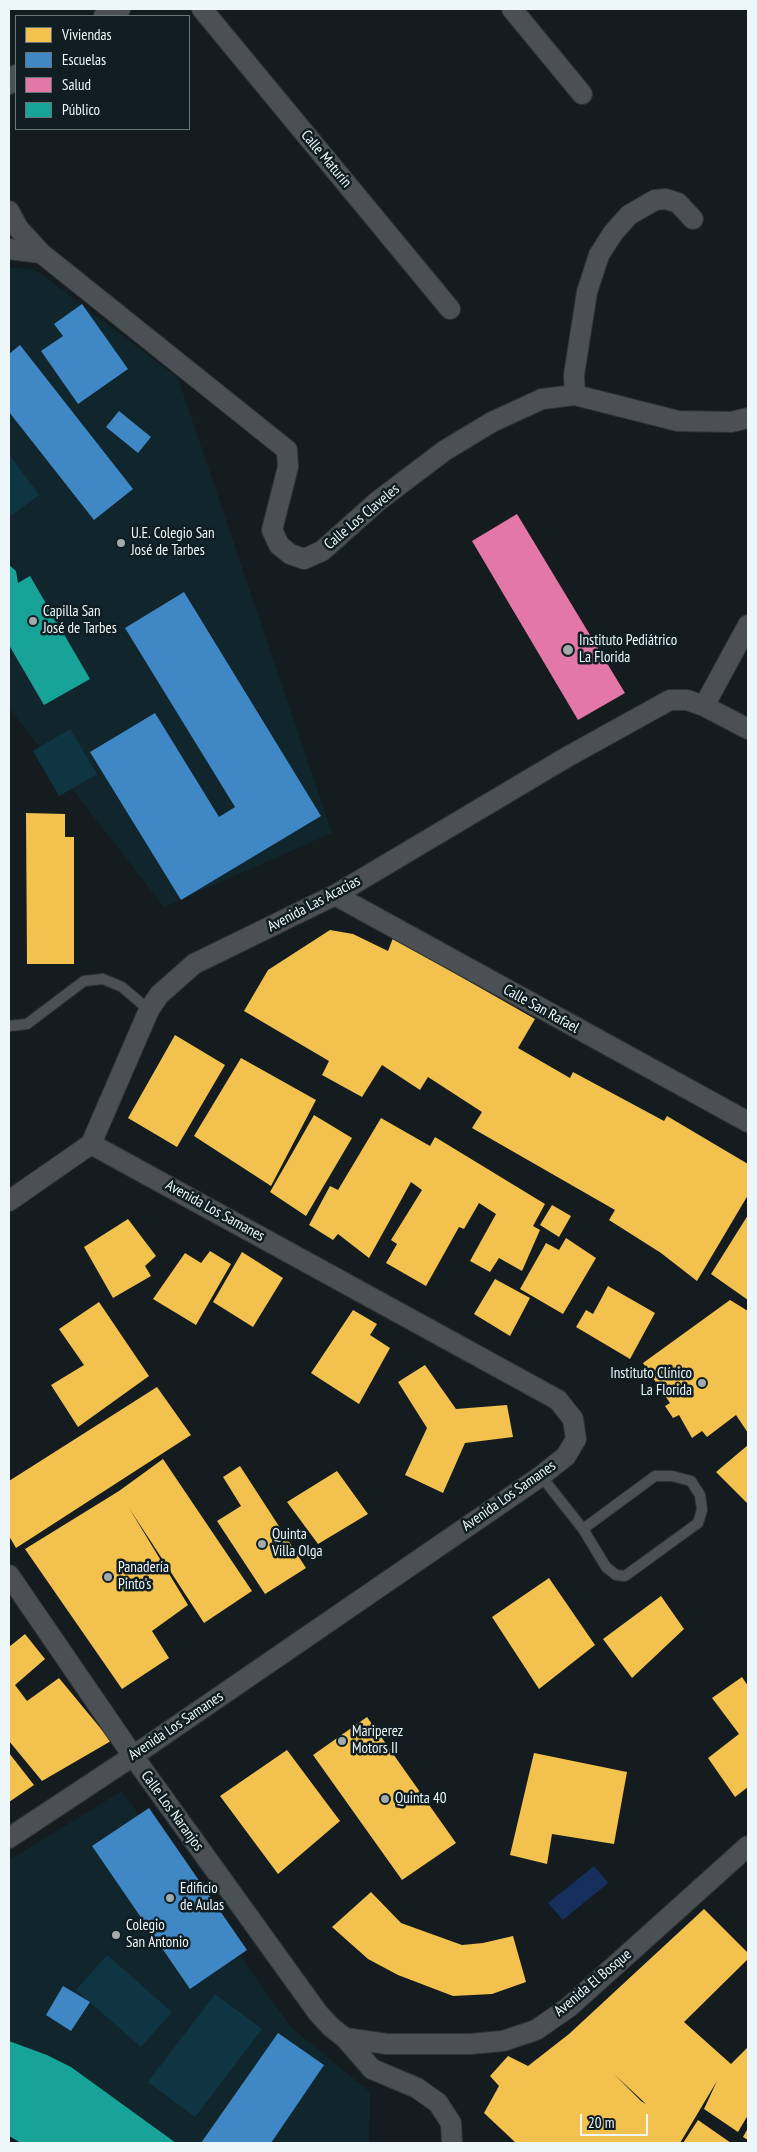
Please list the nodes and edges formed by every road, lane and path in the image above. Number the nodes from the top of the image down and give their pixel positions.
1 (120, 9) edge
2 (202, 9) edge
3 (512, 9) edge
4 (107, 15) edge
5 (582, 94) dead end
6 (9, 211) edge
7 (693, 219) dead end
8 (9, 249) edge
9 (40, 253) junction
10 (450, 309) dead end
11 (575, 395) junction
12 (748, 418) edge
13 (748, 625) edge
14 (704, 706) junction
15 (748, 729) edge
16 (335, 895) junction
17 (149, 1010) junction
18 (9, 1026) edge
19 (748, 1122) edge
20 (91, 1144) junction
21 (9, 1201) edge
22 (541, 1476) junction
23 (582, 1529) junction
24 (9, 1575) edge
25 (133, 1756) junction
26 (9, 1838) edge
27 (748, 1846) edge
28 (345, 2038) junction
29 (452, 2143) edge

1 - 4 street
2 - 10 street, Calle Maturín
3 - 5 street
6 - 9 street
7 - 11 street
8 - 9 street
9 - 11 street, Calle Los Claveles
11 - 12 street, Calle Los Claveles
13 - 14 street
14 - 15 street, Avenida Las Acacias
14 - 16 street, Avenida Las Acacias
16 - 17 street, Avenida Las Acacias
16 - 19 street, Calle San Rafael
17 - 18 lane
17 - 20 street, Avenida Las Acacias
20 - 21 street
20 - 22 street, Avenida Los Samanes
22 - 23 lane
22 - 25 street, Avenida Los Samanes
23 - 23 lane
24 - 25 street, Calle Los Naranjos
25 - 26 street, Avenida Los Samanes
25 - 28 street, Calle Los Naranjos
27 - 28 street, Avenida El Bosque
28 - 29 street, Calle Los Naranjos

